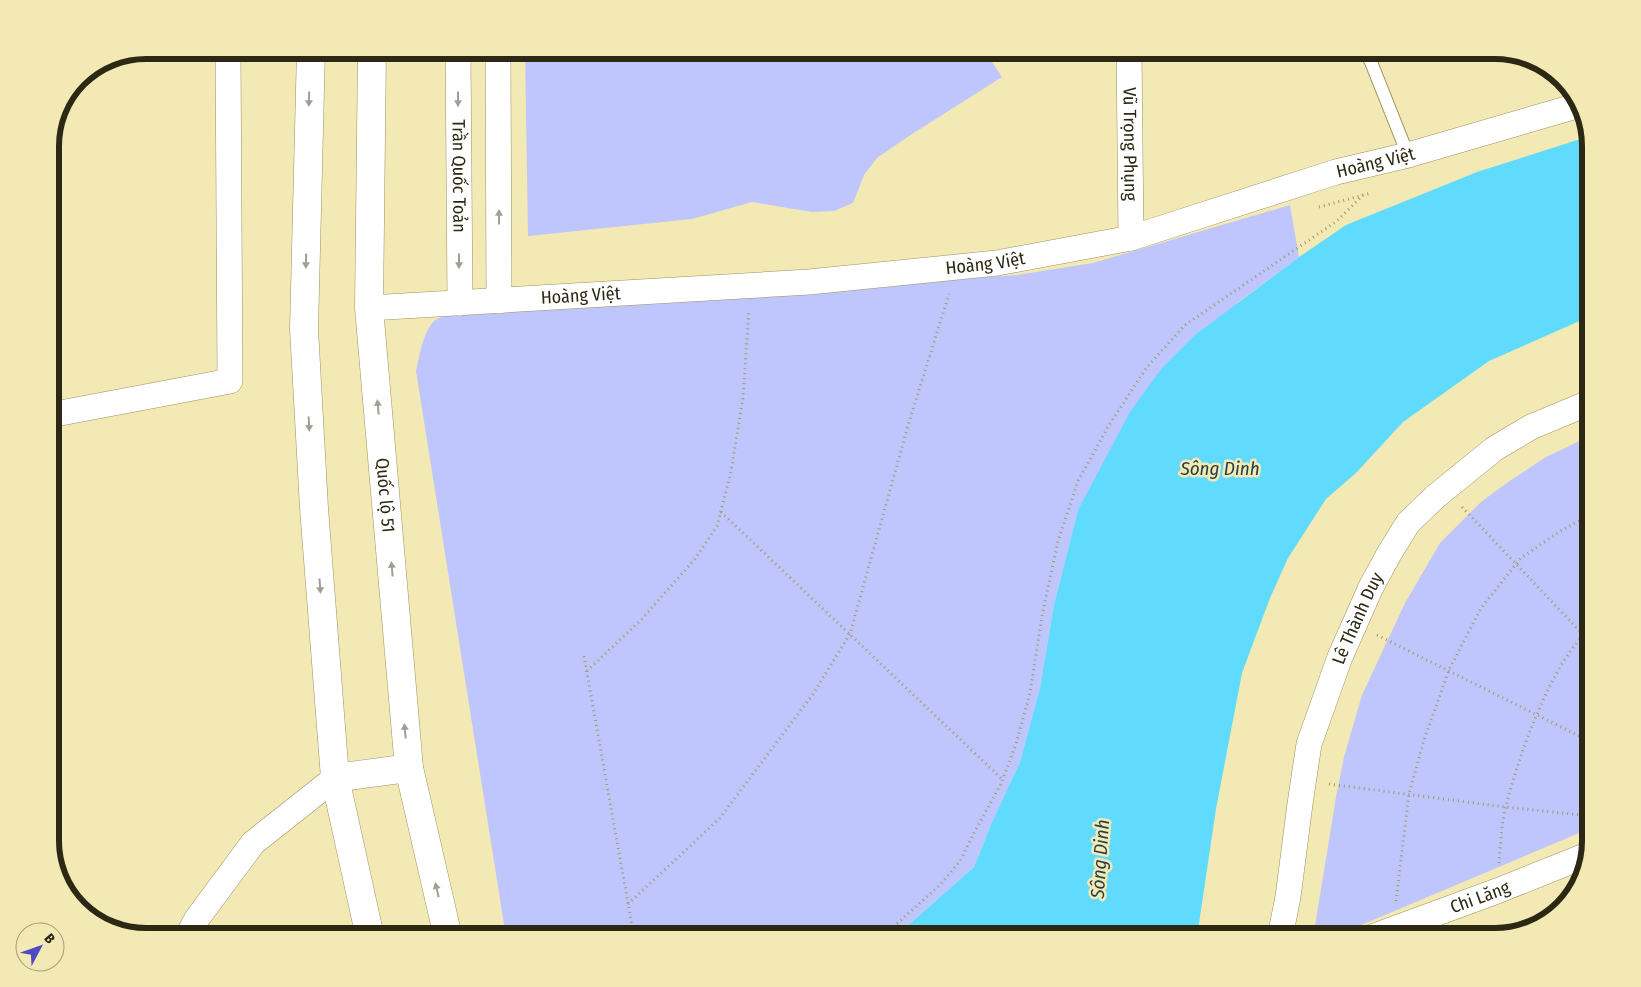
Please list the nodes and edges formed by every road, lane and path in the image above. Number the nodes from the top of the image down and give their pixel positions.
1 (228, 59) edge
2 (310, 59) edge
3 (372, 59) edge
4 (458, 59) edge
5 (498, 59) edge
6 (1129, 59) edge
7 (1369, 59) edge
8 (1573, 107) edge
9 (1408, 155) junction
10 (1363, 195) dead end
11 (1132, 238) junction
12 (951, 289) dead end
13 (499, 301) junction
14 (460, 303) junction
15 (750, 304) dead end
16 (369, 308) junction
17 (1582, 406) edge
18 (59, 413) edge
19 (1445, 489) junction
20 (720, 512) junction
21 (1582, 519) edge
22 (1516, 564) junction
23 (1354, 624) junction
24 (850, 634) junction
25 (1582, 634) edge
26 (1582, 636) edge
27 (584, 656) dead end
28 (1449, 670) junction
29 (586, 671) junction
30 (1537, 715) junction
31 (1582, 738) edge
32 (408, 768) junction
33 (335, 778) junction
34 (1003, 780) junction
35 (1304, 781) junction
36 (1409, 794) junction
37 (1505, 807) junction
38 (1582, 815) edge
39 (1581, 857) edge
40 (1496, 891) junction
41 (628, 904) junction
42 (192, 928) edge
43 (368, 928) edge
44 (446, 928) edge
45 (632, 928) edge
46 (892, 928) edge
47 (1282, 928) edge
48 (1383, 928) edge
49 (1396, 928) edge

1 - 18 street
2 -> 33 highway
3 - 16 highway, Quốc lộ 51
4 -> 14 street, Trần Quốc Toản
13 -> 5 street
6 - 11 street, Vũ Trọng Phụng
7 - 9 lane
8 - 9 street, Hoàng Việt
9 - 11 street, Hoàng Việt
10 - 34 path
11 - 13 street, Hoàng Việt
12 - 24 path
13 - 14 street, Hoàng Việt
14 - 16 street, Hoàng Việt
15 - 20 path
32 -> 16 highway, Quốc lộ 51
17 - 19 street, Lê Thành Duy
19 - 22 path
19 - 23 street, Lê Thành Duy
20 - 24 path
20 - 29 path
21 - 22 path
22 - 25 path
22 - 28 path
23 - 28 path
23 - 35 street, Lê Thành Duy
24 - 34 path
24 - 41 path
26 - 30 path
27 - 29 path
28 - 30 path
28 - 36 path
29 - 41 path
30 - 31 path
30 - 37 path
32 - 33 highway
44 -> 32 highway, Quốc lộ 51
33 - 42 street
33 - 43 highway
34 - 46 path
35 - 36 path
35 - 47 street, Lê Thành Duy
36 - 37 path
36 - 48 path
37 - 38 path
37 - 40 path
39 - 40 street, Chi Lăng
40 - 49 street, Chi Lăng
41 - 45 path

